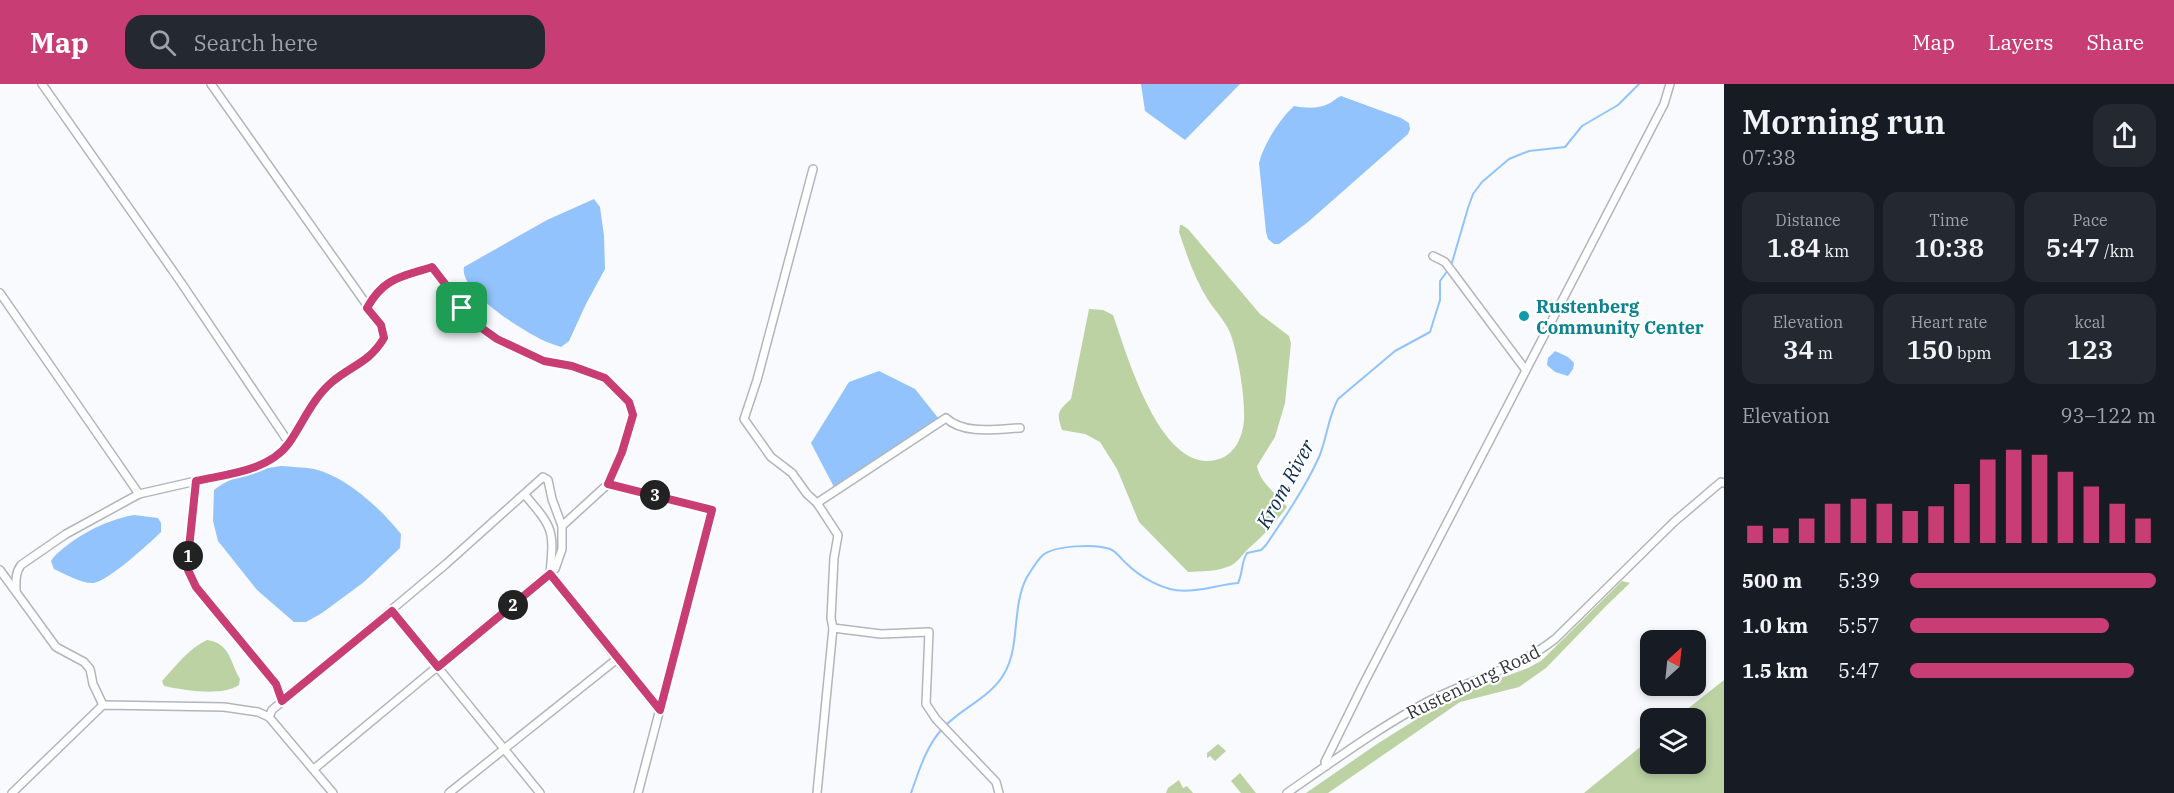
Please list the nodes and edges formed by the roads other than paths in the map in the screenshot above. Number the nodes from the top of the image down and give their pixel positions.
1 (42, 84) edge
2 (211, 84) edge
3 (1670, 84) edge
4 (813, 169) dead end
5 (1433, 256) dead end
6 (0, 293) edge
7 (367, 308) junction
8 (1525, 369) junction
9 (1020, 428) dead end
10 (289, 443) junction
11 (196, 481) junction
12 (1723, 481) edge
13 (608, 484) junction
14 (139, 494) junction
15 (525, 495) junction
16 (817, 503) junction
17 (562, 526) junction
18 (17, 570) junction
19 (2, 572) edge
20 (550, 574) junction
21 (16, 593) junction
22 (392, 611) junction
23 (833, 628) junction
24 (617, 658) junction
25 (438, 667) junction
26 (282, 701) junction
27 (103, 705) junction
28 (660, 710) junction
29 (269, 717) junction
30 (504, 748) junction
31 (1326, 766) junction
32 (314, 769) junction
33 (12, 793) edge
34 (333, 793) edge
35 (449, 793) edge
36 (540, 793) edge
37 (638, 793) edge
38 (817, 793) edge
39 (999, 793) edge
40 (1287, 793) edge

1 - 10 street
2 - 7 street
3 - 8 street
4 - 16 street
5 - 8 street
6 - 14 street
7 - 10 street
7 - 13 street
8 - 31 street
9 - 16 street
10 - 11 street
11 - 14 street
11 - 26 street
12 - 31 street, Rustenburg Road
13 - 17 street
13 - 28 street
14 - 18 street
15 - 17 street
15 - 20 street
15 - 22 street
16 - 23 street
17 - 20 street
18 - 19 street
18 - 21 street
19 - 21 street
20 - 24 street
20 - 25 street
21 - 27 street
22 - 25 street
22 - 26 street
23 - 38 street
23 - 39 street
24 - 28 street
24 - 30 street
25 - 30 street
25 - 32 street
26 - 29 street
27 - 29 street
27 - 33 street
28 - 37 street
29 - 32 street
30 - 35 street
30 - 36 street
31 - 40 street, Rustenburg Road
32 - 34 street

